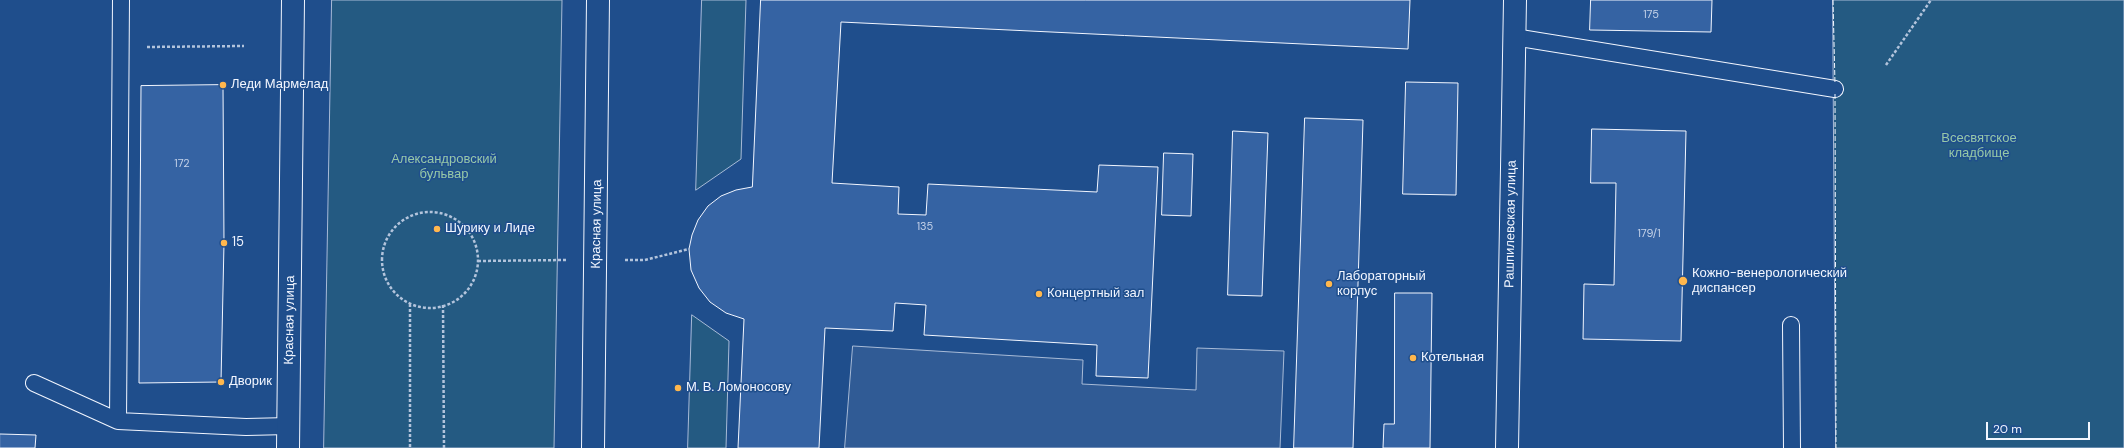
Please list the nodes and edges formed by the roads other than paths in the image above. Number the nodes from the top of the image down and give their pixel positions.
1 (121, 0) edge
2 (293, 0) edge
3 (598, 0) edge
4 (1515, 0) edge
5 (1514, 37) junction
6 (1835, 89) dead end
7 (1791, 325) dead end
8 (34, 383) dead end
9 (118, 421) junction
10 (289, 426) junction
11 (288, 448) edge
12 (593, 448) edge
13 (1507, 448) edge
14 (1792, 448) edge

1 - 9 lane
2 - 10 main road, Красная улица
3 - 12 main road, Красная улица
4 - 5 main road, Рашпилевская улица
5 - 6 lane
5 - 13 main road, Рашпилевская улица
7 - 14 lane
8 - 9 lane
9 - 10 lane
10 - 11 main road, Красная улица

